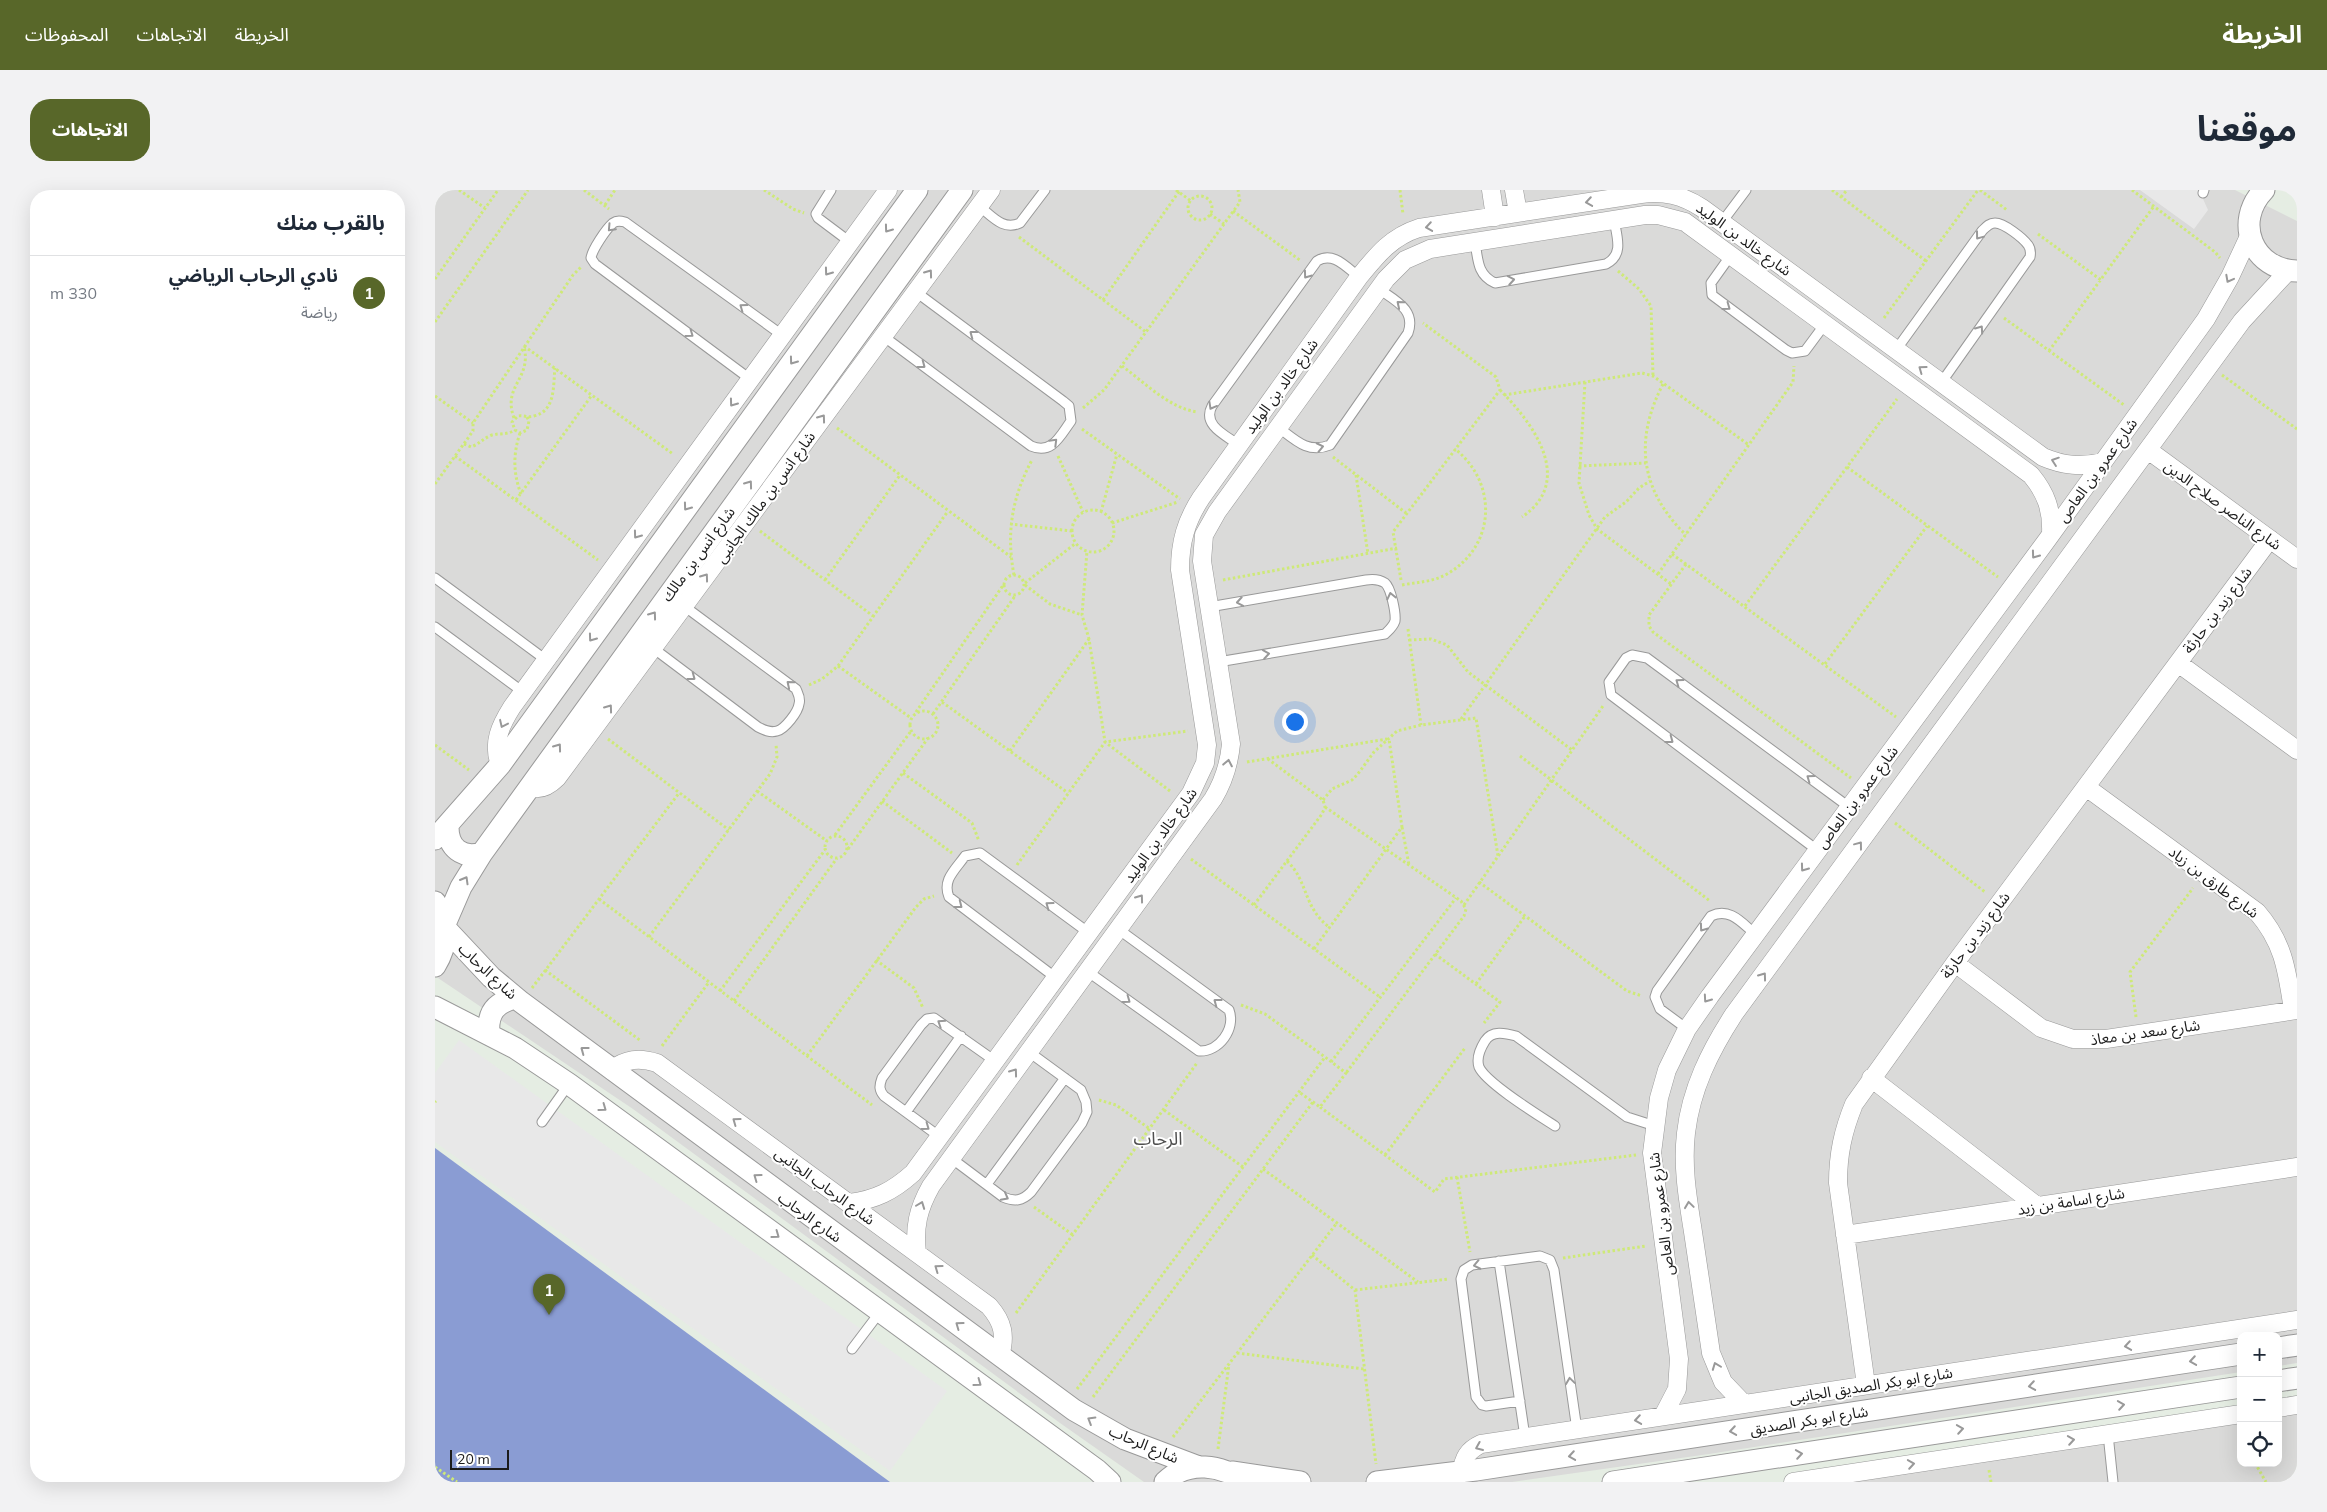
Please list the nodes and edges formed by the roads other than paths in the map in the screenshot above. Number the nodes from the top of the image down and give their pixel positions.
1 (831, 190) edge
2 (888, 190) edge
3 (917, 190) edge
4 (962, 190) edge
5 (991, 190) edge
6 (1045, 190) edge
7 (1491, 190) edge
8 (1514, 190) edge
9 (1746, 190) edge
10 (2260, 192) edge
11 (1679, 193) edge
12 (979, 206) junction
13 (1518, 213) junction
14 (1495, 217) junction
15 (1614, 220) junction
16 (1722, 222) junction
17 (2249, 234) junction
18 (850, 242) junction
19 (1475, 242) junction
20 (1731, 254) junction
21 (2293, 270) edge
22 (1359, 277) junction
23 (1379, 289) junction
24 (916, 292) junction
25 (1825, 324) junction
26 (782, 335) junction
27 (883, 336) junction
28 (1897, 350) junction
29 (1295, 366) junction
30 (750, 379) junction
31 (1313, 380) junction
32 (1941, 382) junction
33 (1279, 427) junction
34 (1239, 445) junction
35 (2148, 450) junction
36 (2103, 462) junction
37 (2051, 534) junction
38 (2270, 539) junction
39 (2297, 559) edge
40 (435, 578) edge
41 (684, 606) junction
42 (1209, 607) junction
43 (1187, 610) junction
44 (435, 627) edge
45 (653, 648) junction
46 (546, 660) junction
47 (1218, 662) junction
48 (2178, 663) junction
49 (1937, 689) junction
50 (523, 692) junction
51 (1961, 706) junction
52 (1911, 724) junction
53 (1937, 739) junction
54 (2297, 750) edge
55 (500, 765) junction
56 (530, 786) junction
57 (2085, 787) junction
58 (1849, 807) junction
59 (441, 833) edge
60 (1817, 850) junction
61 (483, 853) junction
62 (435, 902) edge
63 (445, 927) junction
64 (1118, 929) junction
65 (1089, 933) junction
66 (1755, 934) junction
67 (1955, 962) junction
68 (435, 966) edge
69 (1087, 972) junction
70 (1056, 978) junction
71 (519, 1000) junction
72 (1036, 1006) junction
73 (435, 1007) edge
74 (2295, 1010) edge
75 (1053, 1018) junction
76 (1687, 1029) junction
77 (489, 1034) junction
78 (961, 1036) junction
79 (1029, 1052) junction
80 (995, 1061) junction
81 (611, 1070) junction
82 (1065, 1078) junction
83 (1871, 1078) junction
84 (569, 1084) junction
85 (906, 1112) junction
86 (541, 1122) dead end
87 (1555, 1126) dead end
88 (1655, 1126) junction
89 (940, 1137) junction
90 (951, 1158) junction
91 (2297, 1166) edge
92 (987, 1184) junction
93 (849, 1203) junction
94 (2037, 1206) junction
95 (1845, 1235) junction
96 (917, 1253) junction
97 (1499, 1261) junction
98 (881, 1312) junction
99 (2297, 1320) edge
100 (2297, 1345) edge
101 (2282, 1347) edge
102 (852, 1348) dead end
103 (2237, 1355) edge
104 (1000, 1356) junction
105 (2297, 1378) edge
106 (2282, 1380) edge
107 (1866, 1385) junction
108 (2237, 1388) edge
109 (1520, 1401) junction
110 (1745, 1404) junction
111 (2297, 1405) edge
112 (2282, 1407) edge
113 (2237, 1415) edge
114 (1663, 1416) junction
115 (1577, 1430) junction
116 (2108, 1434) junction
117 (1525, 1437) junction
118 (1223, 1472) edge
119 (1462, 1472) junction
120 (1873, 1476) edge
121 (1110, 1482) edge
122 (1165, 1482) edge
123 (1300, 1482) edge
124 (1378, 1482) edge
125 (1613, 1482) edge
126 (1793, 1482) edge
127 (2113, 1482) edge

1 - 18 lane
2 - 18 street
3 -> 55 street
56 -> 4 street, شارع انس بن مالك
5 - 12 street, شارع انس بن مالك الجانبى
6 - 12 lane
7 - 14 street
8 - 13 street
9 - 16 lane
10 - 17 street
11 -> 13 street, شارع خالد بن الوليد
11 - 16 street, شارع خالد بن الوليد
24 -> 12 street, شارع انس بن مالك الجانبى
13 - 14 street, شارع خالد بن الوليد
14 -> 22 street, شارع خالد بن الوليد
15 - 19 street, شارع خالد بن الوليد
19 -> 15 lane
15 - 20 street, شارع خالد بن الوليد
16 - 28 street, شارع خالد بن الوليد
17 - 21 street
17 -> 36 street, شارع عمرو بن العاص
18 -> 26 street
19 - 23 street, شارع خالد بن الوليد
20 - 25 street, شارع خالد بن الوليد
20 -> 25 lane
21 - 35 street, شارع عمرو بن العاص
22 - 29 street, شارع خالد بن الوليد
22 -> 34 lane
23 - 31 street, شارع خالد بن الوليد
33 -> 23 lane
24 - 27 street, شارع انس بن مالك الجانبى
27 -> 24 lane
25 - 37 street, شارع خالد بن الوليد
26 - 30 street
26 -> 30 lane
41 -> 27 street, شارع انس بن مالك الجانبى
32 -> 28 street, شارع خالد بن الوليد
32 -> 28 lane
29 - 31 street
29 - 34 street, شارع خالد بن الوليد
30 -> 46 street
31 - 33 street, شارع خالد بن الوليد
36 -> 32 street, شارع خالد بن الوليد
33 - 42 street, شارع خالد بن الوليد
34 - 43 street, شارع خالد بن الوليد
35 - 38 street, شارع الناصر صلاح الدين
35 - 51 street, شارع عمرو بن العاص
36 - 37 street, شارع عمرو بن العاص
37 -> 49 street, شارع عمرو بن العاص
38 - 39 street, شارع الناصر صلاح الدين
38 - 48 street, شارع زيد بن حارثة
40 - 46 lane
41 - 45 street, شارع انس بن مالك الجانبى
45 -> 41 lane
42 - 43 street
42 - 47 street, شارع خالد بن الوليد
47 -> 42 lane
43 - 65 street, شارع خالد بن الوليد
44 - 50 lane
56 -> 45 street, شارع انس بن مالك الجانبى
46 - 50 street
64 -> 47 street, شارع خالد بن الوليد
48 - 54 street
48 - 57 street, شارع زيد بن حارثة
49 - 51 street
49 - 52 street, شارع عمرو بن العاص
50 -> 55 street
51 - 53 street, شارع عمرو بن العاص
52 - 53 street
52 - 58 street, شارع عمرو بن العاص
110 -> 53 street, شارع عمرو بن العاص
55 - 59 street
56 - 61 street, شارع انس بن مالك
57 - 67 street, شارع زيد بن حارثة
57 - 74 street, شارع طارق بن زياد
58 - 60 street, شارع عمرو بن العاص
58 -> 60 lane
59 - 61 street
60 -> 66 street, شارع عمرو بن العاص
63 -> 61 street, شارع انس بن مالك
62 - 63 street, شارع الرحاب
63 - 68 street, شارع انس بن مالك
63 - 71 street, شارع الرحاب
64 - 69 street, شارع خالد بن الوليد
69 -> 64 lane
65 - 70 street, شارع خالد بن الوليد
65 -> 70 lane
66 -> 76 street, شارع عمرو بن العاص
66 -> 76 lane
67 - 74 street, شارع سعد بن معاذ
67 - 83 street, شارع زيد بن حارثة
69 - 75 street, شارع خالد بن الوليد
70 - 72 street, شارع خالد بن الوليد
71 - 77 street
81 -> 71 street, شارع الرحاب
72 - 75 street
72 - 80 street, شارع خالد بن الوليد
73 - 77 street
75 - 79 street, شارع خالد بن الوليد
76 - 88 street, شارع عمرو بن العاص
77 - 84 street
78 - 80 lane
78 - 85 lane
78 -> 85 lane
79 - 82 lane
90 -> 79 street, شارع خالد بن الوليد
80 - 89 street, شارع خالد بن الوليد
93 -> 81 street, شارع الرحاب الجانبى
104 -> 81 street, شارع الرحاب
82 - 92 lane
92 -> 82 lane
83 - 94 street
83 - 95 street, شارع زيد بن حارثة
84 - 86 lane
84 -> 98 street
85 -> 89 lane
87 - 88 lane
88 - 114 street, شارع عمرو بن العاص
89 - 93 street, شارع خالد بن الوليد
90 - 92 lane
96 -> 90 street, شارع خالد بن الوليد
91 - 94 street, شارع اسامة بن زيد
93 - 96 street, شارع الرحاب الجانبى
94 - 95 street, شارع اسامة بن زيد
95 - 107 street, شارع زيد بن حارثة
104 -> 96 street, شارع الرحاب الجانبى
97 - 109 lane
97 -> 109 lane
115 -> 97 lane
98 - 102 lane
98 -> 121 street
99 -> 107 street, شارع ابو بكر الصديق الجانبى
100 - 101 street
103 -> 119 street, شارع ابو بكر الصديق
118 -> 104 street, شارع الرحاب
105 - 106 street
107 - 110 street, شارع ابو بكر الصديق الجانبى
125 -> 108 street
109 - 117 lane
110 - 114 street, شارع ابو بكر الصديق الجانبى
111 - 112 street
113 - 116 street
114 -> 115 street, شارع ابو بكر الصديق الجانبى
115 - 117 street, شارع ابو بكر الصديق الجانبى
120 -> 116 street
116 - 127 lane
117 -> 119 street, شارع ابو بكر الصديق الجانبى
118 - 122 street
118 - 123 street
119 - 124 street, شارع ابو بكر الصديق
120 - 126 street

